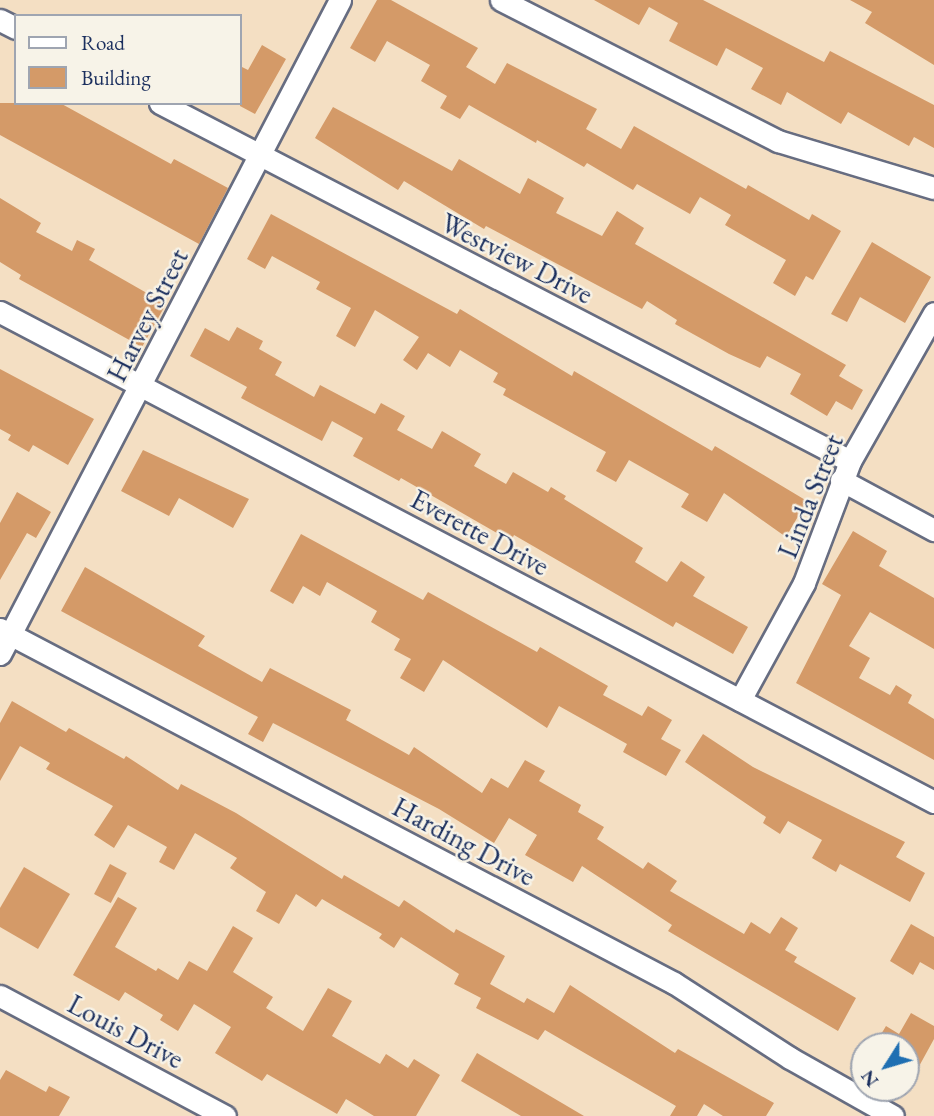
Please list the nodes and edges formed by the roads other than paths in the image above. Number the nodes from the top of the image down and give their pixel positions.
1 (340, 0) edge
2 (501, 0) edge
3 (164, 105) edge
4 (261, 154) junction
5 (934, 188) edge
6 (0, 312) edge
7 (934, 313) edge
8 (141, 386) junction
9 (846, 471) junction
10 (934, 530) edge
11 (5, 631) edge
12 (0, 654) edge
13 (740, 701) junction
14 (934, 802) edge
15 (0, 996) edge
16 (225, 1116) edge
17 (893, 1116) edge

1 - 4 street, Harvey Street
2 - 5 street
3 - 4 street, Westview Drive
4 - 8 street, Harvey Street
4 - 9 street, Westview Drive
6 - 8 street, Everette Drive
7 - 9 street, Linda Street
8 - 11 street, Harvey Street
8 - 13 street, Everette Drive
9 - 10 street, Westview Drive
9 - 13 street, Linda Street
11 - 12 street, Harvey Street
11 - 17 street, Harding Drive
13 - 14 street, Everette Drive
15 - 16 street, Louis Drive

